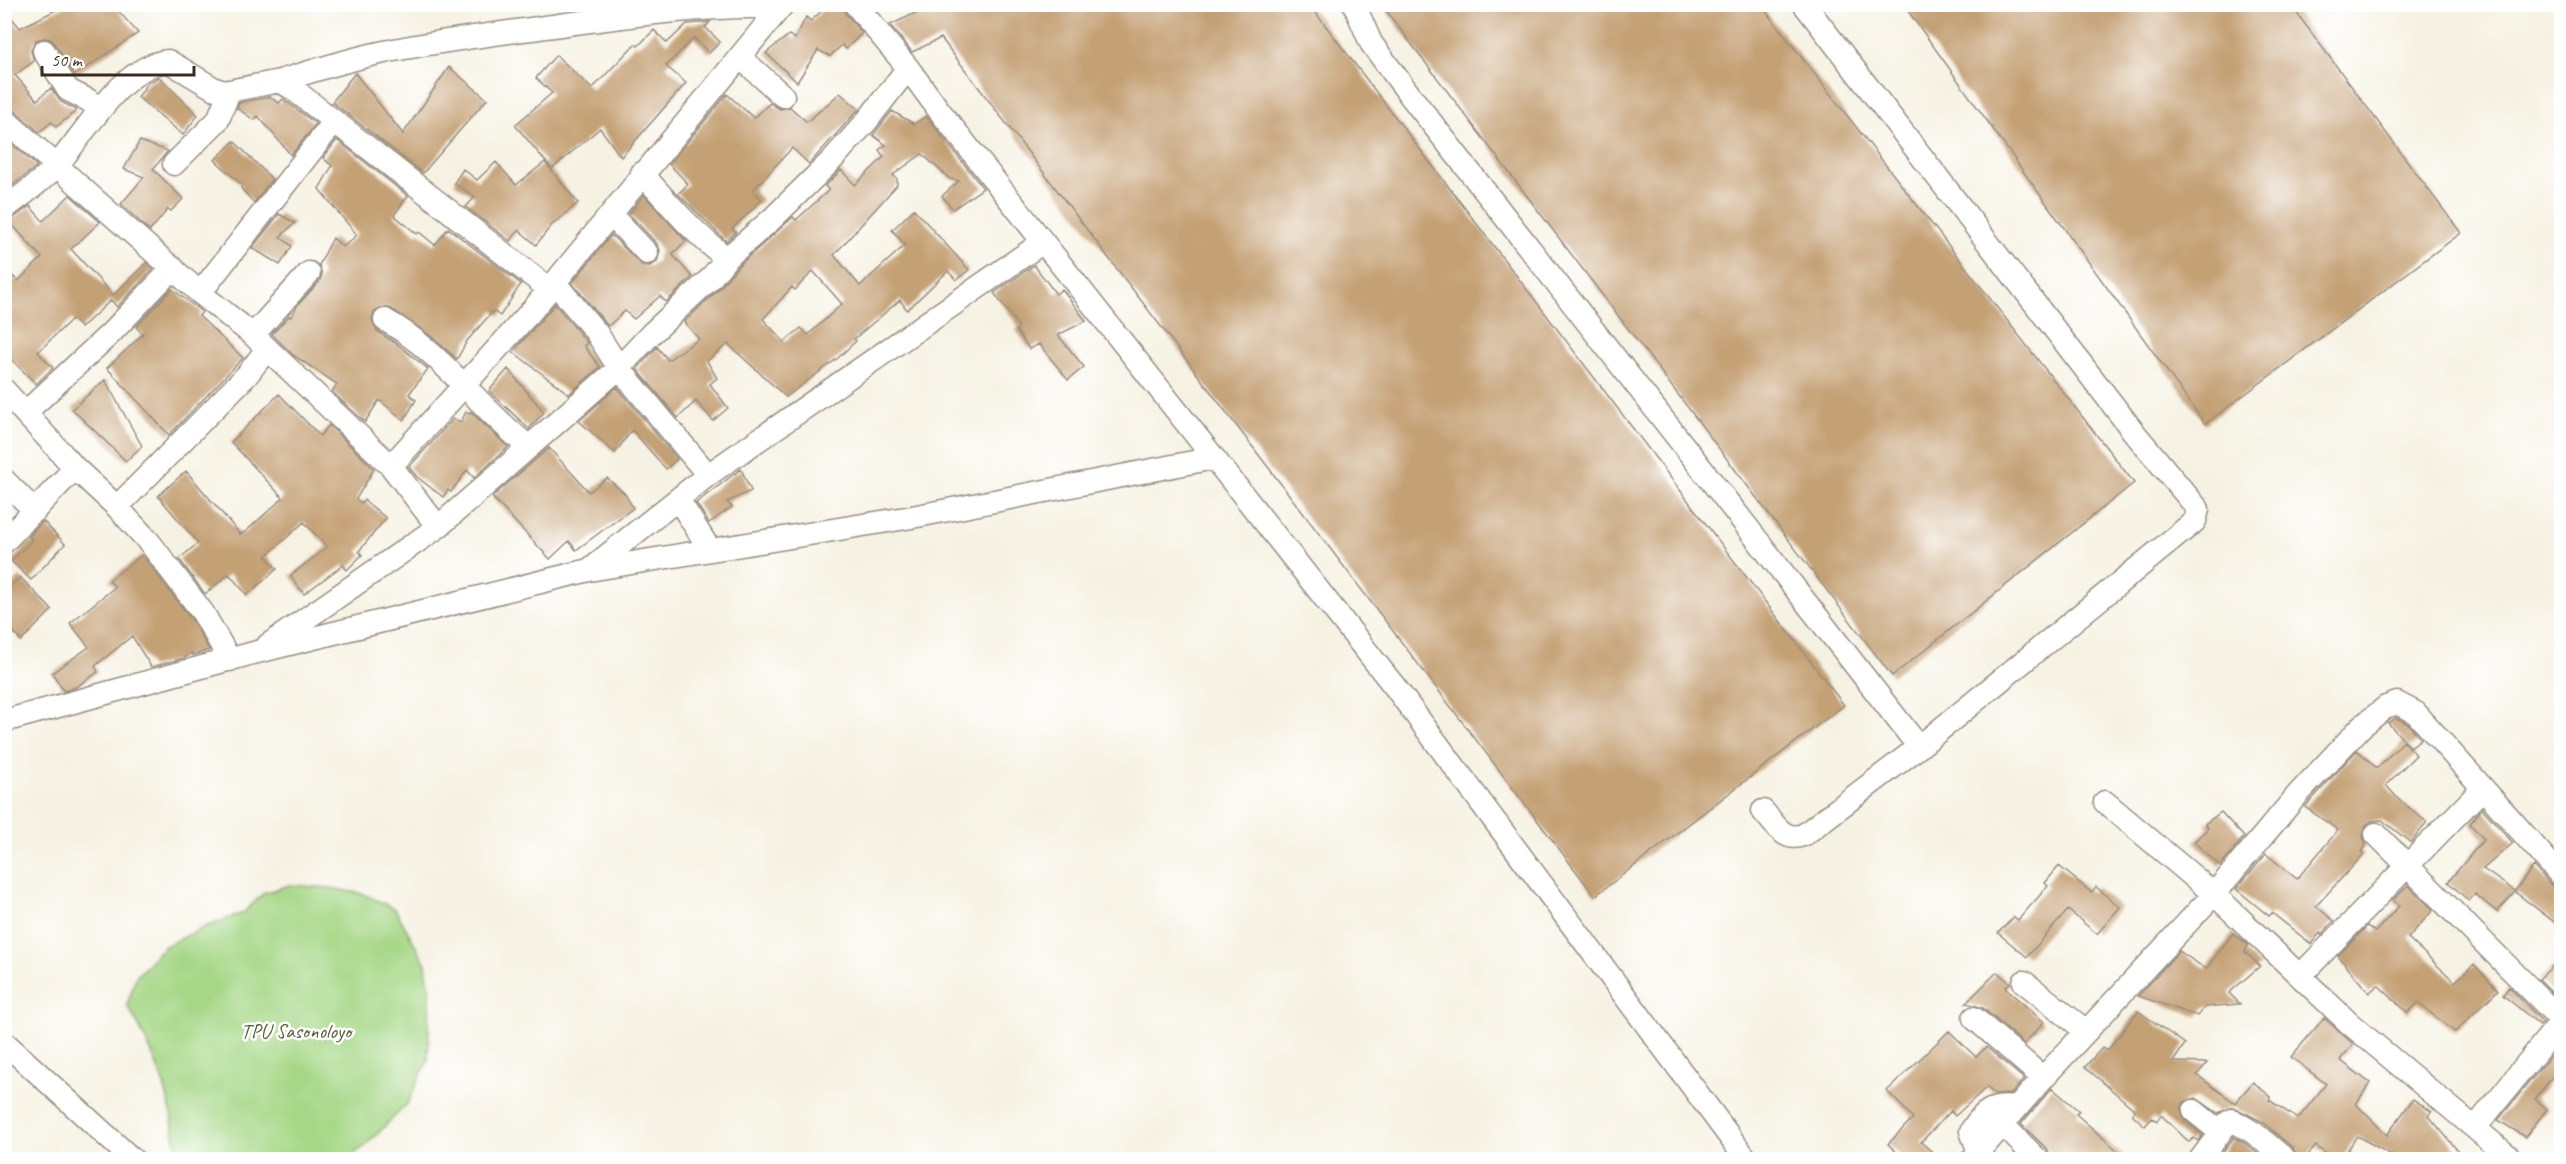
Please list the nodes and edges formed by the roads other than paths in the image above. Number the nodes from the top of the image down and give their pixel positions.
1 (855, 4) edge
2 (1354, 4) edge
3 (1804, 4) edge
4 (782, 6) edge
5 (642, 9) edge
6 (44, 51) dead end
7 (740, 57) junction
8 (908, 68) junction
9 (280, 81) junction
10 (229, 92) junction
11 (783, 96) dead end
12 (99, 111) junction
13 (4, 119) edge
14 (334, 122) junction
15 (174, 164) dead end
16 (57, 165) junction
17 (642, 173) junction
18 (4, 209) edge
19 (611, 214) junction
20 (1043, 242) junction
21 (647, 253) dead end
22 (727, 258) junction
23 (173, 268) junction
24 (309, 273) dead end
25 (552, 286) junction
26 (200, 292) junction
27 (385, 320) dead end
28 (260, 342) junction
29 (619, 369) junction
30 (463, 387) junction
31 (4, 390) edge
32 (26, 412) junction
33 (529, 447) junction
34 (1214, 458) junction
35 (391, 465) junction
36 (75, 468) junction
37 (708, 475) junction
38 (4, 480) edge
39 (678, 499) junction
40 (117, 507) junction
41 (34, 510) junction
42 (438, 527) junction
43 (4, 542) edge
44 (710, 550) junction
45 (589, 570) junction
46 (257, 652) junction
47 (230, 660) junction
48 (4, 721) edge
49 (1919, 747) junction
50 (2483, 788) junction
51 (2105, 802) dead end
52 (1763, 810) dead end
53 (2376, 834) dead end
54 (2408, 866) junction
55 (2562, 876) edge
56 (2214, 894) junction
57 (2300, 976) junction
58 (2024, 982) dead end
59 (1974, 1018) dead end
60 (2561, 1020) edge
61 (2085, 1031) junction
62 (4, 1042) edge
63 (2043, 1078) junction
64 (2194, 1111) dead end
65 (2009, 1116) junction
66 (2475, 1128) junction
67 (2220, 1132) junction
68 (1976, 1156) edge
69 (2284, 1158) dead end
70 (134, 1160) edge
71 (1747, 1160) edge
72 (2038, 1160) edge
73 (2200, 1160) edge
74 (2513, 1160) edge

1 - 8 street
2 - 49 street
3 - 49 street
4 - 5 street
4 - 7 street
5 - 9 street
6 - 12 street
7 - 11 street
7 - 17 street
8 - 20 street
8 - 22 street
9 - 10 street
9 - 14 street
10 - 12 street
10 - 15 street
12 - 16 street
13 - 16 street
14 - 25 street
14 - 26 street
16 - 18 street
16 - 23 street
17 - 19 street
17 - 22 street
19 - 21 street
19 - 25 street
20 - 34 street
20 - 37 street
22 - 29 street
23 - 26 street
23 - 32 street
24 - 28 street
25 - 29 street
25 - 30 street
26 - 28 street
27 - 30 street
28 - 35 street
28 - 40 street
29 - 33 street
29 - 37 street
30 - 33 street
30 - 35 street
31 - 32 street
32 - 36 street
33 - 42 street
34 - 44 street
34 - 71 street
35 - 42 street
36 - 40 street
36 - 41 street
37 - 39 street
38 - 41 street
39 - 44 street
39 - 45 street
40 - 47 street
41 - 43 street
42 - 46 street
44 - 45 street
45 - 46 street
46 - 47 street
47 - 48 street
49 - 52 street
50 - 54 street
50 - 55 street
50 - 56 street
51 - 56 street
53 - 54 street
54 - 57 street
54 - 60 street
56 - 57 street
56 - 61 street
57 - 66 street
58 - 61 street
59 - 63 street
60 - 66 street
61 - 63 street
62 - 70 street
63 - 65 street
64 - 67 street
65 - 68 street
65 - 72 street
66 - 74 street
67 - 69 street
67 - 73 street

